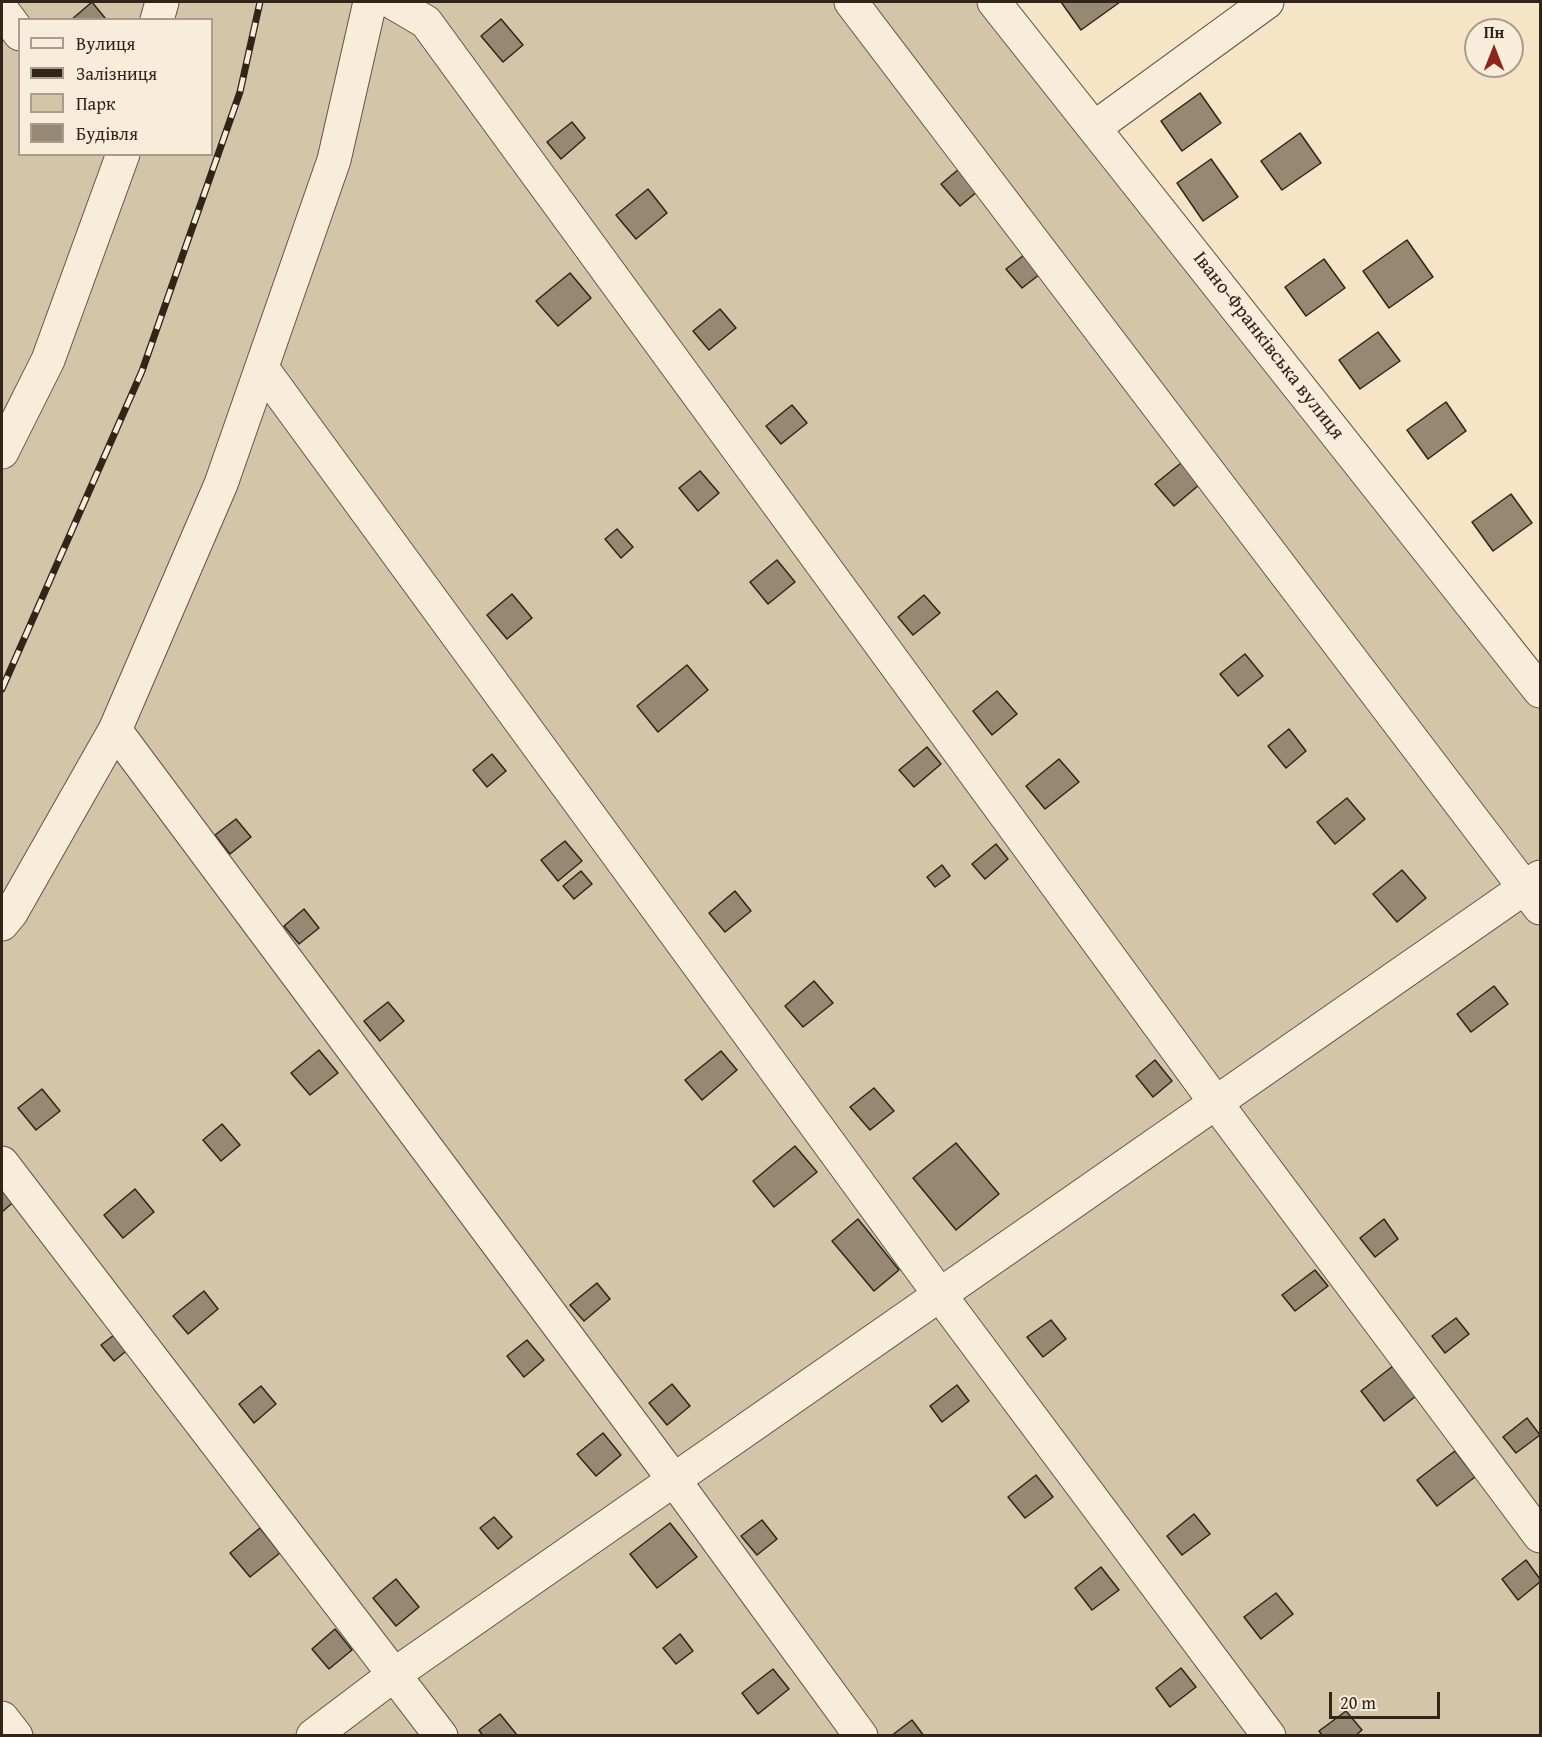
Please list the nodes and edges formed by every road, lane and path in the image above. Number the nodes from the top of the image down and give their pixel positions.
1 (162, 2) edge
2 (370, 2) edge
3 (392, 2) edge
4 (850, 2) edge
5 (994, 2) edge
6 (1267, 2) edge
7 (2, 10) edge
8 (158, 18) edge
9 (18, 31) edge
10 (1094, 128) junction
11 (117, 159) edge
12 (262, 368) junction
13 (2, 452) edge
14 (1540, 691) edge
15 (115, 730) junction
16 (1536, 891) edge
17 (2, 924) edge
18 (1216, 1103) junction
19 (2, 1163) edge
20 (940, 1295) junction
21 (674, 1480) junction
22 (1540, 1536) edge
23 (395, 1674) junction
24 (2, 1718) edge
25 (16, 1736) edge
26 (313, 1736) edge
27 (441, 1736) edge
28 (861, 1736) edge
29 (1269, 1736) edge

1 - 8 street
2 - 12 street
3 - 18 street
4 - 16 street
5 - 10 street, Івано-Франківська вулиця
6 - 10 street
7 - 9 street
10 - 14 street, Івано-Франківська вулиця
11 - 13 street
12 - 15 street
12 - 20 street
15 - 17 street
15 - 21 street
16 - 18 street
18 - 20 street
18 - 22 street
19 - 23 street
20 - 21 street
20 - 29 street
21 - 23 street
21 - 28 street
23 - 26 street
23 - 27 street
24 - 25 street

